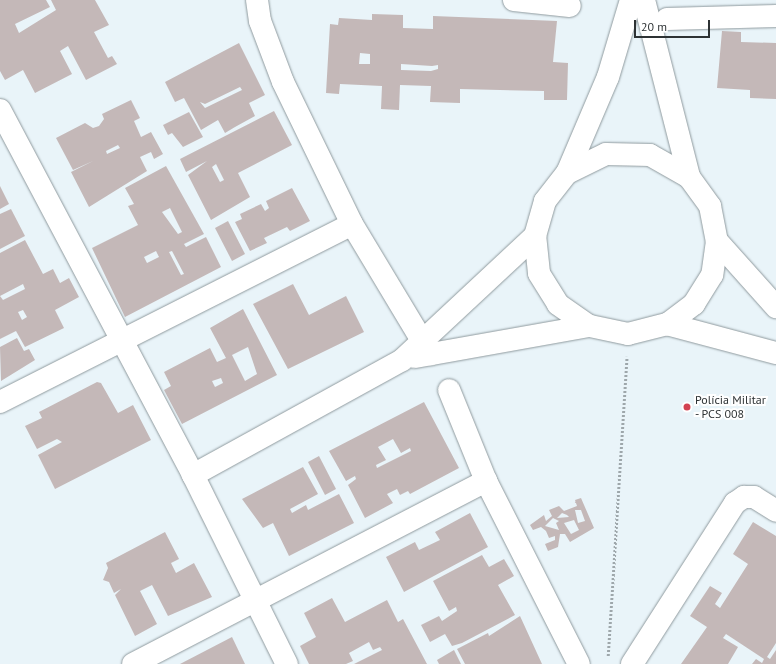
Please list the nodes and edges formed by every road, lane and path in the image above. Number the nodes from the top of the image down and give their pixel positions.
1 (257, 0) edge
2 (514, 0) edge
3 (631, 0) edge
4 (644, 0) edge
5 (570, 6) dead end
6 (776, 16) edge
7 (667, 19) dead end
8 (0, 110) edge
9 (567, 173) junction
10 (688, 177) junction
11 (352, 224) junction
12 (535, 236) junction
13 (717, 241) junction
14 (776, 307) edge
15 (667, 324) junction
16 (589, 326) junction
17 (628, 334) junction
18 (119, 339) junction
19 (426, 348) junction
20 (776, 353) edge
21 (449, 390) dead end
22 (0, 402) edge
23 (193, 475) junction
24 (486, 481) junction
25 (776, 511) edge
26 (256, 603) junction
27 (133, 664) edge
28 (287, 664) edge
29 (579, 664) edge
30 (608, 664) edge
31 (632, 664) edge

1 - 11 street
2 - 5 street
3 - 9 street
4 - 10 street
6 - 7 street
8 - 18 street
9 - 10 street
9 - 12 street
10 - 13 street
11 - 18 street
11 - 19 street
12 - 16 street
12 - 19 street
13 - 14 street
13 - 15 street
15 - 17 street
15 - 20 street
16 - 17 street
16 - 19 street
17 - 30 path
18 - 22 street
18 - 23 street
19 - 23 street
21 - 24 street
23 - 26 street
24 - 26 street
24 - 29 street
25 - 31 street
26 - 27 street
26 - 28 street

